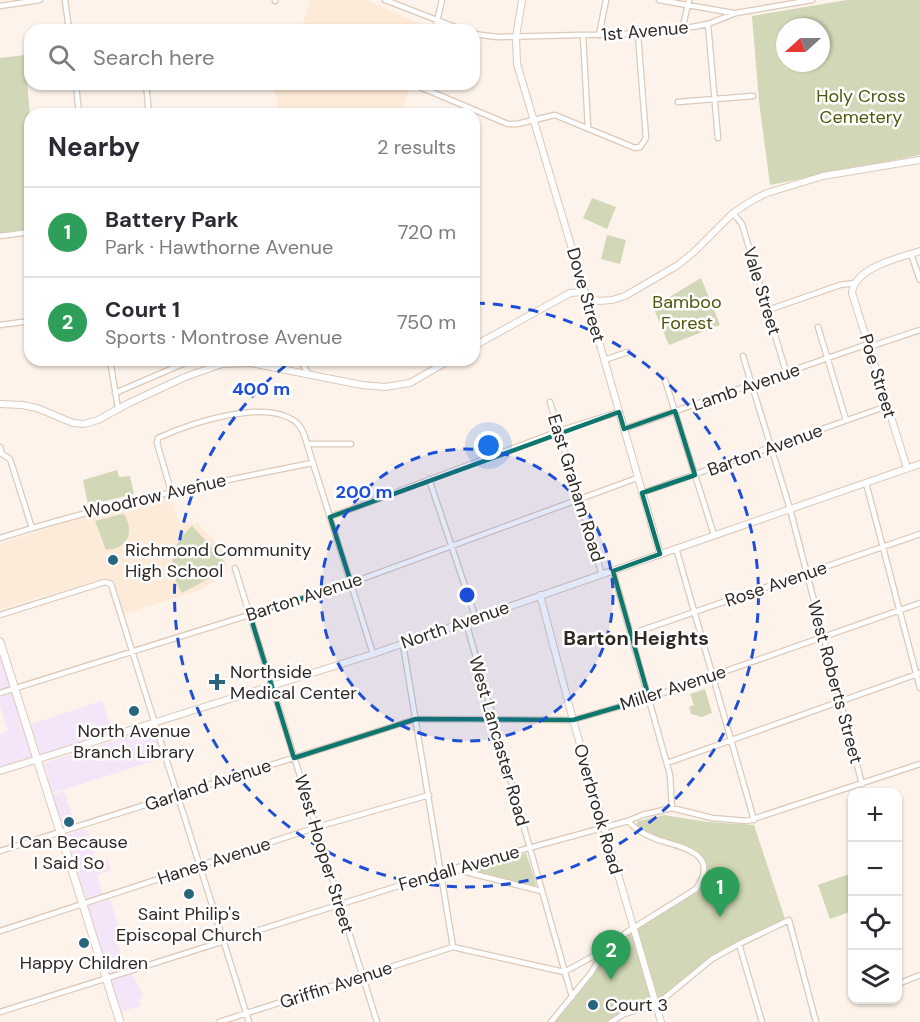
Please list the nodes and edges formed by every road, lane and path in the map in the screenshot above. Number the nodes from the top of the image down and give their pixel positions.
1 (40, 0) edge
2 (65, 0) edge
3 (385, 0) edge
4 (442, 0) edge
5 (522, 0) edge
6 (606, 0) edge
7 (658, 0) edge
8 (769, 0) edge
9 (813, 0) edge
10 (688, 3) edge
11 (0, 6) edge
12 (767, 6) junction
13 (735, 13) junction
14 (438, 20) junction
15 (68, 24) edge
16 (437, 24) edge
17 (448, 24) edge
18 (708, 24) junction
19 (682, 30) junction
20 (480, 35) edge
21 (583, 35) junction
22 (599, 35) junction
23 (638, 35) junction
24 (516, 37) junction
25 (77, 90) edge
26 (147, 90) edge
27 (423, 90) edge
28 (753, 96) dead end
29 (715, 100) junction
30 (678, 102) dead end
31 (79, 108) edge
32 (148, 108) edge
33 (468, 108) edge
34 (480, 113) edge
35 (534, 119) junction
36 (588, 128) junction
37 (718, 138) dead end
38 (920, 160) edge
39 (733, 213) junction
40 (24, 233) edge
41 (0, 236) edge
42 (920, 251) edge
43 (911, 254) junction
44 (920, 280) edge
45 (854, 283) junction
46 (586, 296) junction
47 (768, 310) junction
48 (24, 322) edge
49 (0, 325) edge
50 (818, 327) dead end
51 (920, 330) edge
52 (480, 343) edge
53 (868, 346) junction
54 (628, 352) dead end
55 (743, 356) dead end
56 (827, 359) junction
57 (604, 360) junction
58 (112, 366) edge
59 (178, 366) edge
60 (215, 366) edge
61 (267, 366) edge
62 (304, 366) edge
63 (440, 366) edge
64 (786, 372) junction
65 (308, 374) junction
66 (665, 380) dead end
67 (752, 385) junction
68 (115, 393) junction
69 (550, 402) dead end
70 (0, 404) edge
71 (887, 406) junction
72 (118, 408) junction
73 (675, 411) junction
74 (619, 412) junction
75 (846, 420) junction
76 (624, 429) junction
77 (559, 431) junction
78 (307, 444) junction
79 (351, 444) dead end
80 (0, 447) edge
81 (771, 447) junction
82 (312, 463) junction
83 (920, 464) edge
84 (907, 468) junction
85 (695, 475) junction
86 (637, 478) junction
87 (429, 479) junction
88 (866, 483) junction
89 (171, 491) junction
90 (642, 493) junction
91 (580, 498) junction
92 (790, 509) junction
93 (330, 517) junction
94 (32, 528) junction
95 (920, 534) edge
96 (714, 536) junction
97 (0, 538) edge
98 (451, 545) junction
99 (883, 547) junction
100 (676, 548) junction
101 (660, 554) junction
102 (235, 568) dead end
103 (613, 571) junction
104 (806, 573) junction
105 (602, 575) junction
106 (351, 583) junction
107 (540, 595) junction
108 (920, 603) edge
109 (899, 610) junction
110 (695, 612) junction
111 (0, 615) edge
112 (250, 615) junction
113 (476, 619) junction
114 (466, 622) junction
115 (631, 634) junction
116 (823, 637) junction
117 (0, 642) edge
118 (403, 644) junction
119 (132, 651) junction
120 (373, 654) junction
121 (918, 673) edge
122 (713, 675) junction
123 (272, 685) junction
124 (15, 688) junction
125 (920, 688) edge
126 (0, 693) edge
127 (649, 698) junction
128 (840, 701) junction
129 (416, 719) junction
130 (494, 720) junction
131 (573, 720) junction
132 (155, 724) junction
133 (732, 740) junction
134 (294, 758) junction
135 (37, 759) junction
136 (667, 763) junction
137 (920, 764) edge
138 (0, 771) edge
139 (861, 784) junction
140 (178, 795) junction
141 (429, 795) junction
142 (672, 808) junction
143 (754, 820) junction
144 (628, 821) junction
145 (317, 827) junction
146 (604, 827) junction
147 (60, 832) junction
148 (529, 848) junction
149 (0, 850) edge
150 (200, 866) junction
151 (452, 869) junction
152 (441, 873) junction
153 (541, 891) junction
154 (340, 904) junction
155 (83, 905) junction
156 (632, 929) junction
157 (0, 931) edge
158 (224, 941) junction
159 (739, 944) junction
160 (453, 947) junction
161 (605, 950) junction
162 (564, 972) junction
163 (920, 975) edge
164 (363, 977) junction
165 (106, 978) junction
166 (902, 982) edge
167 (572, 997) junction
168 (656, 1005) junction
169 (0, 1012) edge
170 (246, 1013) junction
171 (120, 1022) edge
172 (219, 1022) edge
173 (249, 1022) edge
174 (377, 1022) edge
175 (551, 1022) edge
176 (611, 1022) edge
177 (661, 1022) edge
178 (762, 1022) edge
179 (816, 1022) edge

1 - 11 street
2 - 15 street
3 - 14 street
4 - 14 street
5 - 24 street, Dove Street
6 - 22 street
7 - 10 street
8 - 12 street
9 - 12 street, 1st Avenue
10 - 13 street
10 - 19 street
12 - 13 street, 1st Avenue
13 - 18 street, 1st Avenue
14 - 16 street
14 - 17 street
18 - 19 street, 1st Avenue
18 - 29 street
19 - 23 street, 1st Avenue
20 - 24 street, 1st Avenue
21 - 22 street, 1st Avenue
21 - 24 street, 1st Avenue
21 - 36 street
22 - 23 street, 1st Avenue
23 - 36 street
24 - 35 street, Dove Street
25 - 31 street
26 - 32 street
27 - 33 street
28 - 29 street
29 - 30 street
29 - 37 street
34 - 35 street
35 - 36 street
35 - 46 street, Dove Street
38 - 39 street
39 - 46 street
39 - 47 street, Vale Street
40 - 41 street
42 - 43 street
43 - 44 street
43 - 45 street
45 - 47 street
45 - 53 street, Poe Street
46 - 52 street
46 - 57 street, Dove Street
47 - 64 street, Vale Street
48 - 49 street
50 - 56 street
51 - 53 street, Lamb Avenue
53 - 56 street, Lamb Avenue
53 - 71 street, Poe Street
54 - 57 street
55 - 67 street, West Roberts Street
56 - 64 street, Lamb Avenue
56 - 75 street
57 - 74 street, Dove Street
58 - 68 street
59 - 68 street
60 - 72 street
61 - 65 street
62 - 65 street
63 - 65 street
64 - 67 street, Lamb Avenue
66 - 73 street
67 - 73 street, Lamb Avenue
67 - 81 street, West Roberts Street
68 - 72 street
69 - 77 street, East Graham Road
70 - 72 street
71 - 75 street, Barton Avenue
71 - 84 street, Poe Street
73 - 76 street, Lamb Avenue
73 - 85 street
74 - 76 street, Dove Street
74 - 77 street
75 - 81 street, Barton Avenue
76 - 86 street, Dove Street
77 - 87 street
77 - 91 street, East Graham Road
78 - 79 street
78 - 82 street
78 - 89 street
80 - 94 street
81 - 85 street, Barton Avenue
81 - 92 street, West Roberts Street
82 - 89 street, Woodrow Avenue
82 - 93 street
83 - 84 street, North Avenue
84 - 88 street, North Avenue
85 - 90 street, Barton Avenue
85 - 96 street
86 - 90 street, Dove Street
86 - 91 street, Barton Avenue
87 - 93 street
87 - 98 street
88 - 92 street, North Avenue
88 - 99 street
89 - 94 street, Woodrow Avenue
90 - 101 street, Dove Street
91 - 98 street, Barton Avenue
91 - 105 street, East Graham Road
92 - 96 street, North Avenue
92 - 104 street, West Roberts Street
93 - 106 street
94 - 97 street, Woodrow Avenue
95 - 99 street, Rose Avenue
96 - 100 street, North Avenue
98 - 106 street, Barton Avenue
98 - 113 street
99 - 104 street, Rose Avenue
99 - 109 street
100 - 101 street, North Avenue
100 - 110 street
101 - 103 street, North Avenue
102 - 112 street, West Hooper Street
103 - 105 street, North Avenue
103 - 115 street
104 - 110 street, Rose Avenue
104 - 116 street, West Roberts Street
105 - 107 street, North Avenue
106 - 112 street, Barton Avenue
106 - 120 street
107 - 113 street, North Avenue
107 - 131 street, Overbrook Road
108 - 109 street, Miller Avenue
109 - 116 street, Miller Avenue
109 - 121 street
110 - 115 street, Rose Avenue
110 - 122 street
111 - 119 street
112 - 119 street, Barton Avenue
112 - 123 street, West Hooper Street
113 - 114 street, North Avenue
114 - 118 street, North Avenue
114 - 130 street, West Lancaster Road
115 - 127 street
116 - 122 street, Miller Avenue
116 - 128 street, West Roberts Street
117 - 124 main road
118 - 120 street, North Avenue
118 - 129 street
119 - 124 street, Barton Avenue
119 - 132 street
120 - 123 street, North Avenue
121 - 125 street
121 - 128 street
122 - 127 street, Miller Avenue
122 - 133 street
123 - 132 street, North Avenue
123 - 134 street, West Hooper Street
124 - 126 street, Barton Avenue
124 - 135 main road
127 - 131 street, Miller Avenue
127 - 136 street
128 - 133 street
128 - 139 street, West Roberts Street
129 - 130 street, Miller Avenue
129 - 134 street, Garland Avenue
129 - 141 street
130 - 131 street, Miller Avenue
130 - 148 street, West Lancaster Road
131 - 146 street, Overbrook Road
132 - 135 street, North Avenue
132 - 140 street
133 - 136 street
133 - 143 street
134 - 140 street, Garland Avenue
134 - 145 street, West Hooper Street
135 - 138 street, North Avenue
135 - 147 main road
136 - 142 street
137 - 139 street, Fendall Avenue
139 - 143 street, Fendall Avenue
140 - 147 street, Garland Avenue
140 - 150 street
141 - 145 street, Hanes Avenue
141 - 152 street
142 - 143 street, Fendall Avenue
142 - 144 street, Fendall Avenue
144 - 146 street, Fendall Avenue
144 - 156 street
145 - 150 street, Hanes Avenue
145 - 154 street, West Hooper Street
146 - 148 street, Fendall Avenue
146 - 156 street, Overbrook Road
147 - 149 street, Garland Avenue
147 - 155 main road
148 - 151 street, Fendall Avenue
148 - 153 street, West Lancaster Road
150 - 155 street, Hanes Avenue
150 - 158 street
151 - 152 street, Fendall Avenue
151 - 153 street
152 - 154 street, Fendall Avenue
152 - 160 street
153 - 162 street, West Lancaster Road
154 - 158 street, Fendall Avenue
154 - 164 street, West Hooper Street
155 - 157 street, Hanes Avenue
155 - 165 main road
156 - 161 street
156 - 168 street, Overbrook Road
158 - 165 street, Fendall Avenue
158 - 170 street
159 - 168 street
159 - 178 street
159 - 179 street
160 - 162 street
160 - 164 street, Griffin Avenue
161 - 162 street
161 - 167 street
162 - 167 street, West Lancaster Road
163 - 166 street
164 - 170 street, Griffin Avenue
164 - 174 street, West Hooper Street
165 - 169 street, Fendall Avenue
165 - 171 main road
167 - 175 street
168 - 176 street
168 - 177 street, Overbrook Road
170 - 172 street, Griffin Avenue
170 - 173 street

